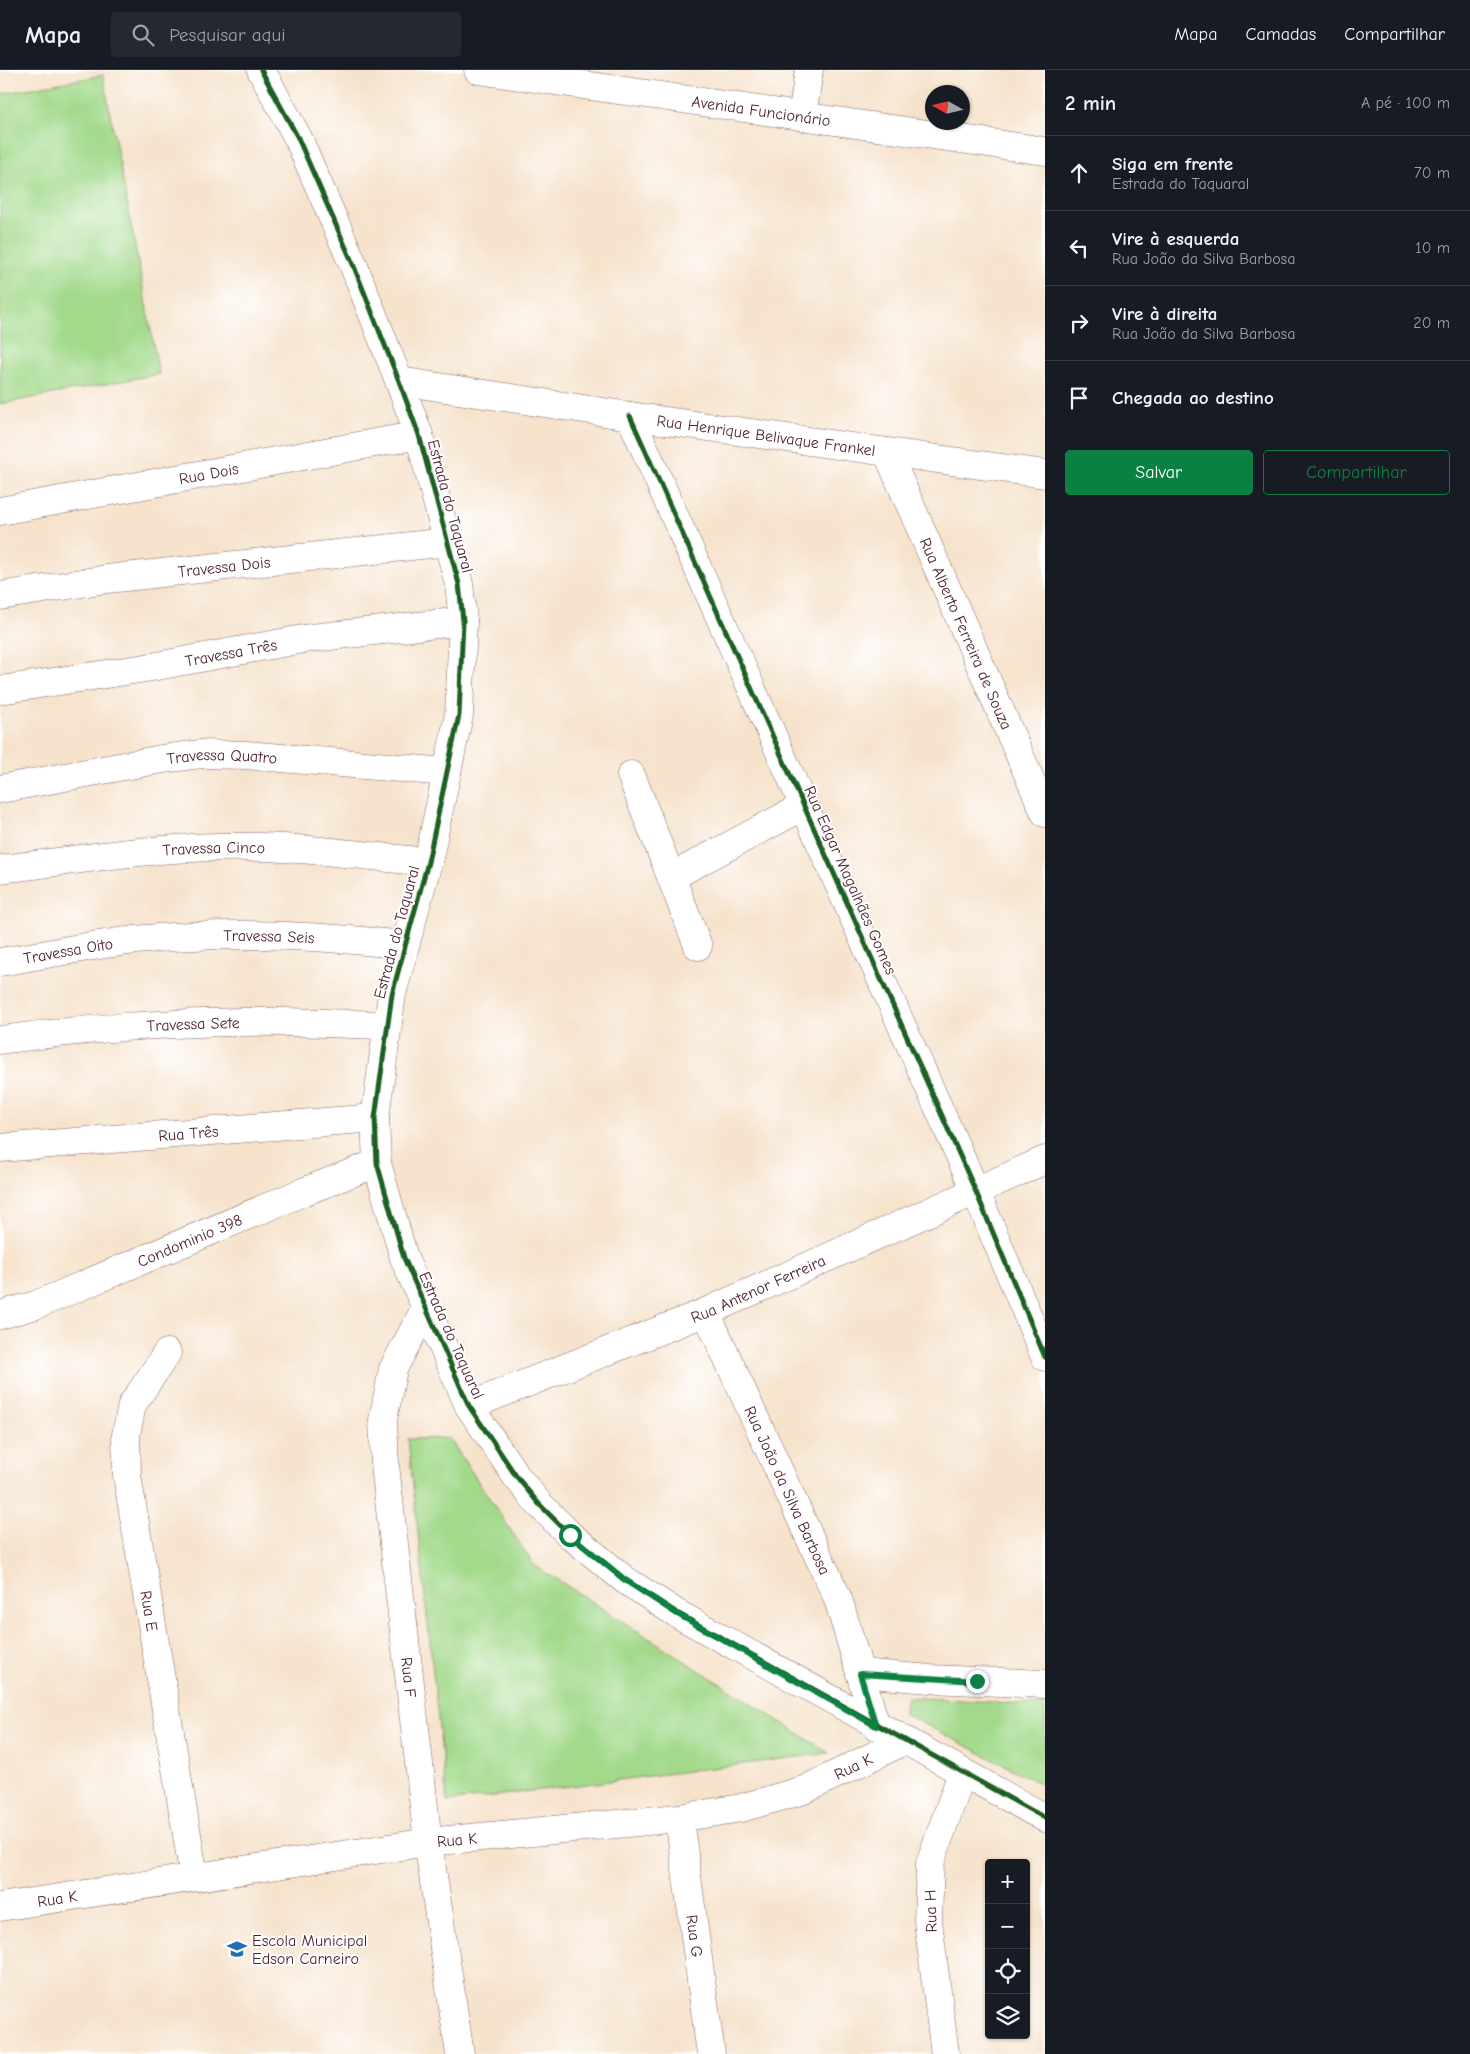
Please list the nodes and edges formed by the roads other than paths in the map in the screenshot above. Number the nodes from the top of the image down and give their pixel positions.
1 (261, 70) edge
2 (478, 70) edge
3 (809, 70) edge
4 (619, 80) edge
5 (802, 117) junction
6 (1045, 150) edge
7 (399, 380) junction
8 (630, 416) junction
9 (419, 435) junction
10 (887, 452) junction
11 (1045, 474) edge
12 (0, 510) edge
13 (448, 542) junction
14 (0, 596) edge
15 (463, 621) junction
16 (0, 690) edge
17 (447, 772) junction
18 (631, 775) dead end
19 (0, 789) edge
20 (804, 806) junction
21 (1045, 813) edge
22 (428, 862) junction
23 (0, 869) edge
24 (671, 876) junction
25 (135, 940) joint
26 (404, 945) junction
27 (698, 946) dead end
28 (0, 962) edge
29 (386, 1026) junction
30 (0, 1040) edge
31 (375, 1118) junction
32 (0, 1148) edge
33 (1045, 1160) edge
34 (377, 1163) junction
35 (976, 1192) junction
36 (426, 1307) junction
37 (706, 1312) junction
38 (0, 1315) edge
39 (167, 1354) dead end
40 (1045, 1357) edge
41 (469, 1406) junction
42 (860, 1674) junction
43 (1045, 1684) edge
44 (876, 1726) junction
45 (904, 1741) junction
46 (962, 1773) junction
47 (679, 1818) junction
48 (1045, 1818) edge
49 (428, 1842) junction
50 (194, 1877) junction
51 (0, 1907) edge
52 (460, 2054) edge
53 (711, 2054) edge
54 (946, 2054) edge

1 - 7 street, Estrada do Taquaral
2 - 4 street, Avenida Funcionário
3 - 5 street
4 - 5 street, Avenida Funcionário
5 - 6 street, Avenida Funcionário
7 - 8 street, Rua Henrique Belivaque Frankel
7 - 9 street, Estrada do Taquaral
8 - 10 street, Rua Henrique Belivaque Frankel
8 - 20 street, Rua Edgar Magalhães Gomes
9 - 12 street, Rua Dois
9 - 13 street, Estrada do Taquaral
10 - 11 street, Rua Henrique Belivaque Frankel
10 - 21 street, Rua Alberto Ferreira de Souza
13 - 14 street, Travessa Dois
13 - 15 street, Estrada do Taquaral
15 - 16 street, Travessa Três
15 - 17 street, Estrada do Taquaral
17 - 19 street, Travessa Quatro
17 - 22 street, Estrada do Taquaral
18 - 24 street
20 - 24 street
20 - 35 street, Rua Edgar Magalhães Gomes
22 - 23 street, Travessa Cinco
22 - 26 street, Estrada do Taquaral
24 - 27 street
25 - 26 street, Travessa Seis
25 - 28 street, Travessa Oito
26 - 29 street, Estrada do Taquaral
29 - 30 street, Travessa Sete
29 - 31 street, Estrada do Taquaral
31 - 32 street, Rua Três
31 - 34 street, Estrada do Taquaral
33 - 35 street, Rua Antenor Ferreira
34 - 36 street, Estrada do Taquaral
34 - 38 street, Condominio 398
35 - 37 street, Rua Antenor Ferreira
35 - 40 street, Rua Edgar Magalhães Gomes
36 - 41 street, Estrada do Taquaral
36 - 49 street, Rua F
37 - 41 street, Rua Antenor Ferreira
37 - 42 street, Rua João da Silva Barbosa
39 - 50 street, Rua E
41 - 44 street, Estrada do Taquaral
42 - 43 street
42 - 44 street, Rua João da Silva Barbosa
44 - 45 street, Estrada do Taquaral
45 - 46 street, Estrada do Taquaral
45 - 47 street, Rua K
46 - 48 street, Estrada do Taquaral
46 - 54 street, Rua H
47 - 49 street, Rua K
47 - 53 street, Rua G
49 - 50 street, Rua K
49 - 52 street, Rua F
50 - 51 street, Rua K

